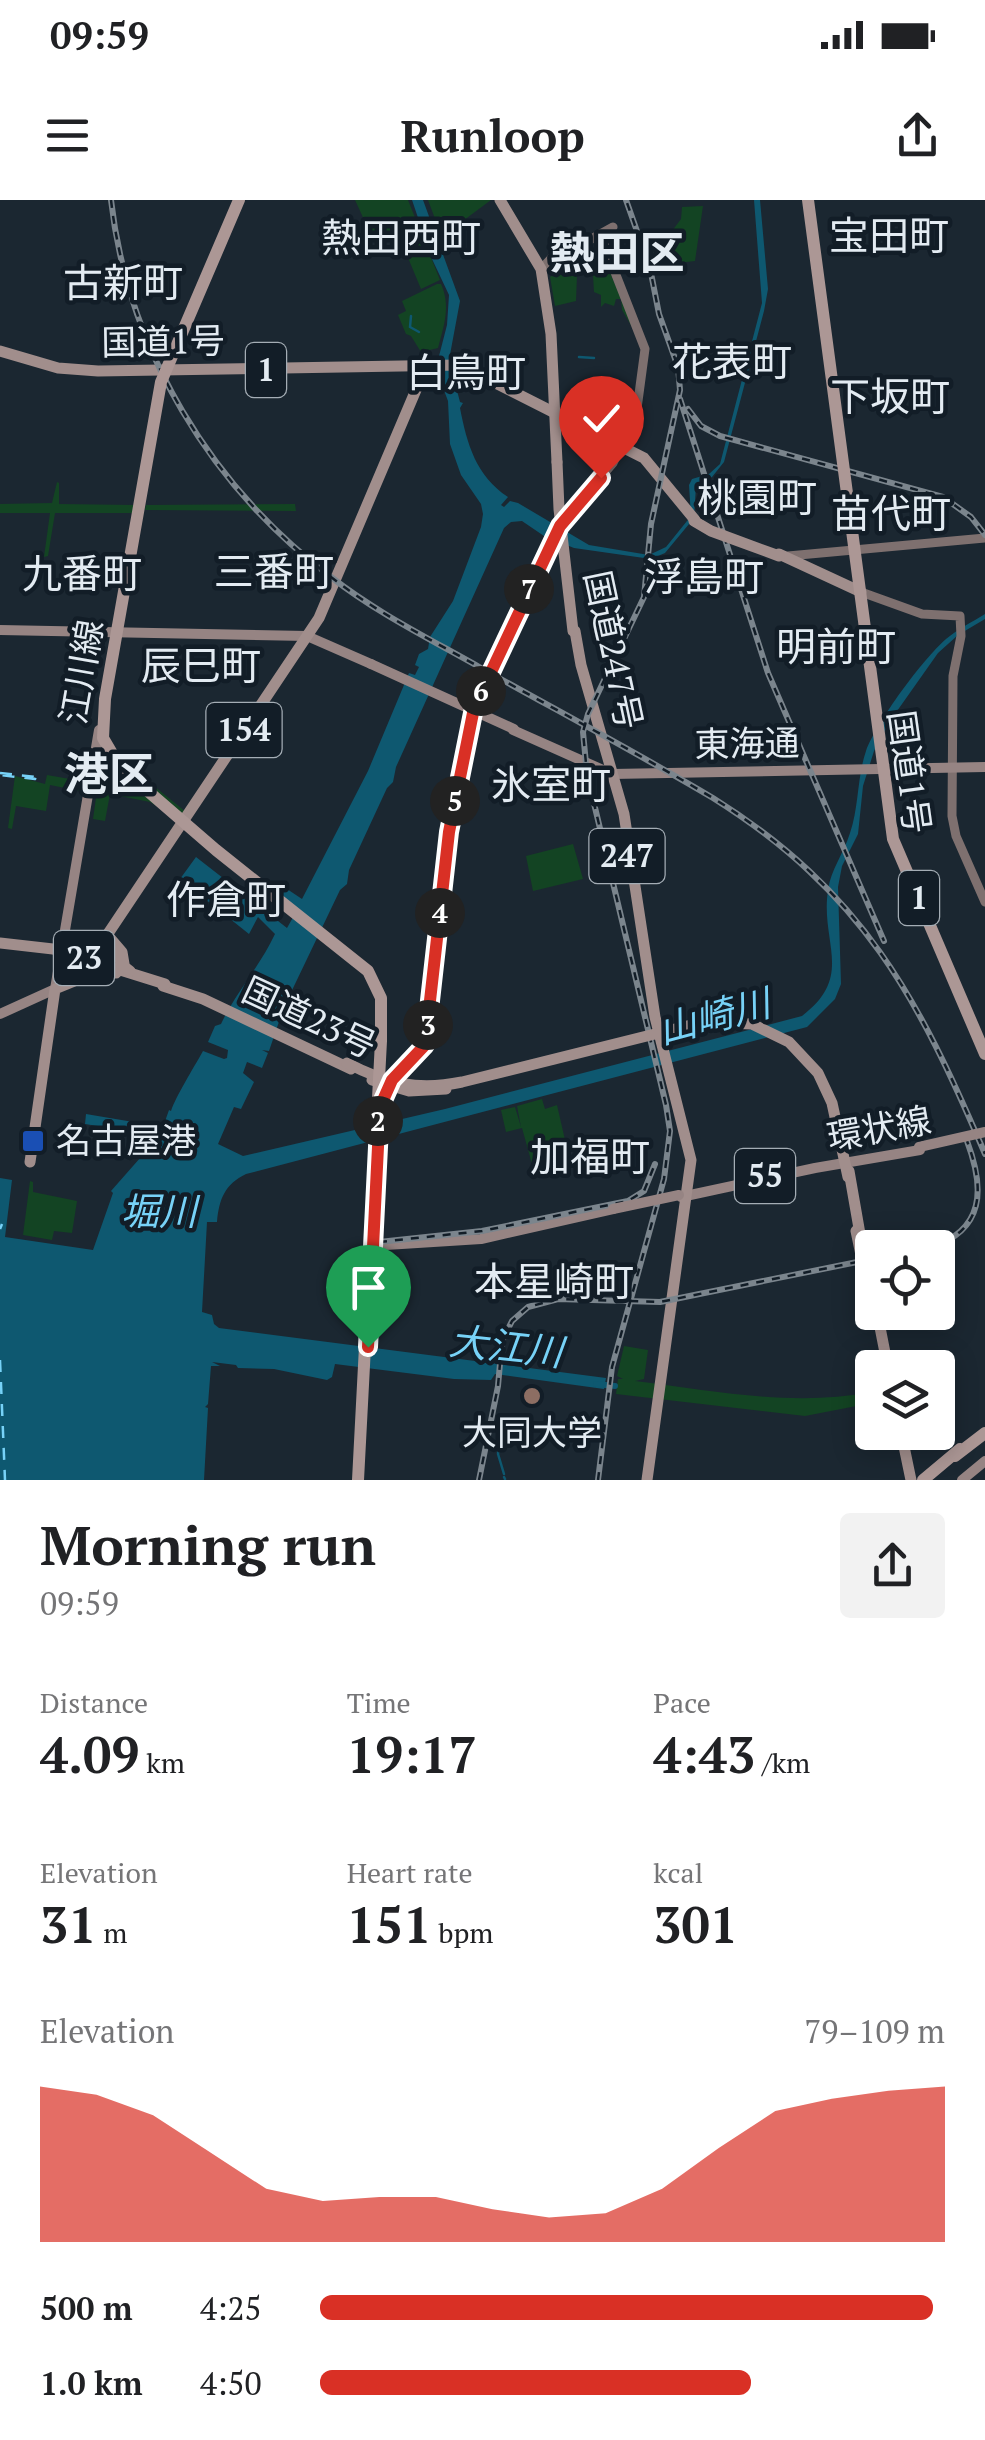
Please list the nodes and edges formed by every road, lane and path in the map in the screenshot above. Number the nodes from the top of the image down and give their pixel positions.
1 (241, 200) edge
2 (503, 200) edge
3 (807, 200) edge
4 (613, 227) dead end
5 (598, 235) junction
6 (542, 266) junction
7 (212, 268) junction
8 (816, 288) joint
9 (197, 294) joint
10 (825, 323) junction
11 (180, 341) junction
12 (0, 353) edge
13 (436, 366) junction
14 (165, 371) junction
15 (160, 399) junction
16 (839, 418) junction
17 (556, 428) junction
18 (621, 448) junction
19 (141, 500) junction
20 (560, 521) junction
21 (985, 540) edge
22 (854, 552) junction
23 (786, 557) junction
24 (126, 583) junction
25 (858, 590) junction
26 (0, 631) edge
27 (119, 632) junction
28 (308, 637) junction
29 (864, 657) junction
30 (408, 682) junction
31 (107, 707) junction
32 (468, 709) junction
33 (877, 739) junction
34 (96, 746) junction
35 (952, 766) junction
36 (985, 766) edge
37 (880, 767) junction
38 (610, 772) junction
39 (911, 884) junction
40 (985, 902) edge
41 (917, 906) junction
42 (0, 943) edge
43 (114, 944) junction
44 (63, 953) junction
45 (78, 960) junction
46 (101, 964) junction
47 (143, 977) junction
48 (163, 986) junction
49 (57, 990) junction
50 (960, 1004) junction
51 (0, 1015) edge
52 (780, 1039) junction
53 (381, 1041) junction
54 (985, 1056) edge
55 (383, 1060) junction
56 (348, 1065) junction
57 (814, 1072) junction
58 (389, 1084) junction
59 (460, 1084) junction
60 (823, 1092) dead end
61 (985, 1133) edge
62 (845, 1162) junction
63 (31, 1163) dead end
64 (683, 1195) junction
65 (855, 1216) junction
66 (857, 1230) edge
67 (857, 1230) edge
68 (370, 1247) junction
69 (985, 1432) edge
70 (903, 1450) edge
71 (959, 1453) dead end
72 (985, 1463) edge
73 (358, 1480) edge
74 (646, 1480) edge
75 (909, 1480) edge
76 (925, 1480) edge
77 (964, 1480) edge

1 - 7 highway, bridge
1 - 9 highway, bridge
1 - 11 main road, 江川線
1 - 24 highway, bridge
2 - 6 highway
3 - 8 highway, bridge
3 - 10 highway, bridge
3 - 16 main road
3 - 33 highway, bridge
4 - 5 main road
5 - 6 main road
5 - 18 main road
6 - 17 highway
7 - 11 highway, bridge
7 - 19 highway, bridge
8 - 22 main road
9 - 14 main road, 江川線
10 - 16 highway, bridge
10 - 39 highway, bridge
11 - 14 main road, 江川線
12 - 14 highway, 国道1号 / 1
13 - 14 highway, 国道1号 / 1
13 - 17 highway, 国道1号 / 1
13 - 28 highway, 154
14 - 15 main road, 江川線
14 - 19 main road, 江川線
15 - 19 highway, bridge
15 - 27 main road, 江川線
16 - 22 main road
17 - 18 highway, 国道1号 / 1
17 - 20 highway
17 - 38 highway, 国道247号 / 247, bridge
18 - 20 main road
18 - 23 highway, 国道1号 / 1, bridge
19 - 24 highway, bridge
19 - 27 highway, bridge
20 - 32 main road, bridge
21 - 22 main road
22 - 23 main road
22 - 25 main road
23 - 25 highway, 国道1号 / 1
24 - 27 highway, bridge
25 - 29 highway, 国道1号 / 1
25 - 33 highway, 国道1号 / 1
25 - 35 main road
26 - 27 main road, 東海通
26 - 27 main road, 東海通
27 - 28 main road, 東海通
27 - 31 highway, bridge
27 - 34 main road, 江川線
27 - 53 highway, bridge
27 - 55 highway, bridge
28 - 30 main road, 東海通, bridge
28 - 43 highway, 154
28 - 49 highway, 154
29 - 33 highway, 国道1号 / 1
29 - 33 highway, bridge
30 - 32 main road, bridge
30 - 38 main road, 東海通, bridge
31 - 34 highway
31 - 44 main road, 江川線
32 - 58 main road
33 - 37 highway, 国道1号 / 1
33 - 41 highway, bridge
34 - 44 main road, 江川線
35 - 36 main road, 東海通
35 - 37 main road, 東海通
35 - 40 main road
37 - 38 main road, 東海通
37 - 39 highway, bridge
37 - 50 highway, 国道1号 / 1
37 - 54 highway, 国道1号 / 1
38 - 64 highway, 国道247号 / 247
39 - 54 highway, bridge
41 - 50 highway, bridge
41 - 54 highway, bridge
42 - 44 highway, 23, bridge
42 - 45 highway, 国道23号 / 23, bridge
42 - 46 highway, 国道23号 / 23, bridge
43 - 46 highway, 154
43 - 46 highway, 23, bridge
43 - 47 highway, 23, bridge
44 - 49 main road, 江川線
45 - 46 highway, 23, bridge
45 - 48 highway, 国道23号 / 23, bridge
46 - 47 highway, 国道23号 / 23, bridge
46 - 49 highway, 154
47 - 48 highway, 国道23号 / 23, bridge
48 - 56 highway, 国道23号 / 23
49 - 51 main road
49 - 63 highway
50 - 54 highway, 国道1号 / 1
52 - 57 highway, bridge
52 - 59 highway, 国道23号 / 23, bridge
52 - 65 highway, 国道23号 / 23, bridge
53 - 55 highway, bridge
53 - 73 highway, bridge
55 - 73 highway, bridge
56 - 58 highway
56 - 59 highway, 国道23号 / 23, bridge
57 - 59 highway, 国道23号 / 23, bridge
57 - 60 highway
57 - 62 highway, bridge
57 - 65 highway, 国道23号 / 23, bridge
58 - 59 highway, bridge
58 - 59 highway, bridge
58 - 68 main road, bridge
61 - 62 main road, 環状線, bridge
62 - 64 main road, 環状線 / 55
62 - 67 highway
64 - 68 main road, 環状線 / 55, bridge
64 - 74 highway, 国道247号 / 247
65 - 66 highway, 国道23号 / 23
68 - 73 main road, bridge
69 - 71 highway, bridge
69 - 76 highway, bridge
70 - 75 highway
72 - 77 main road

